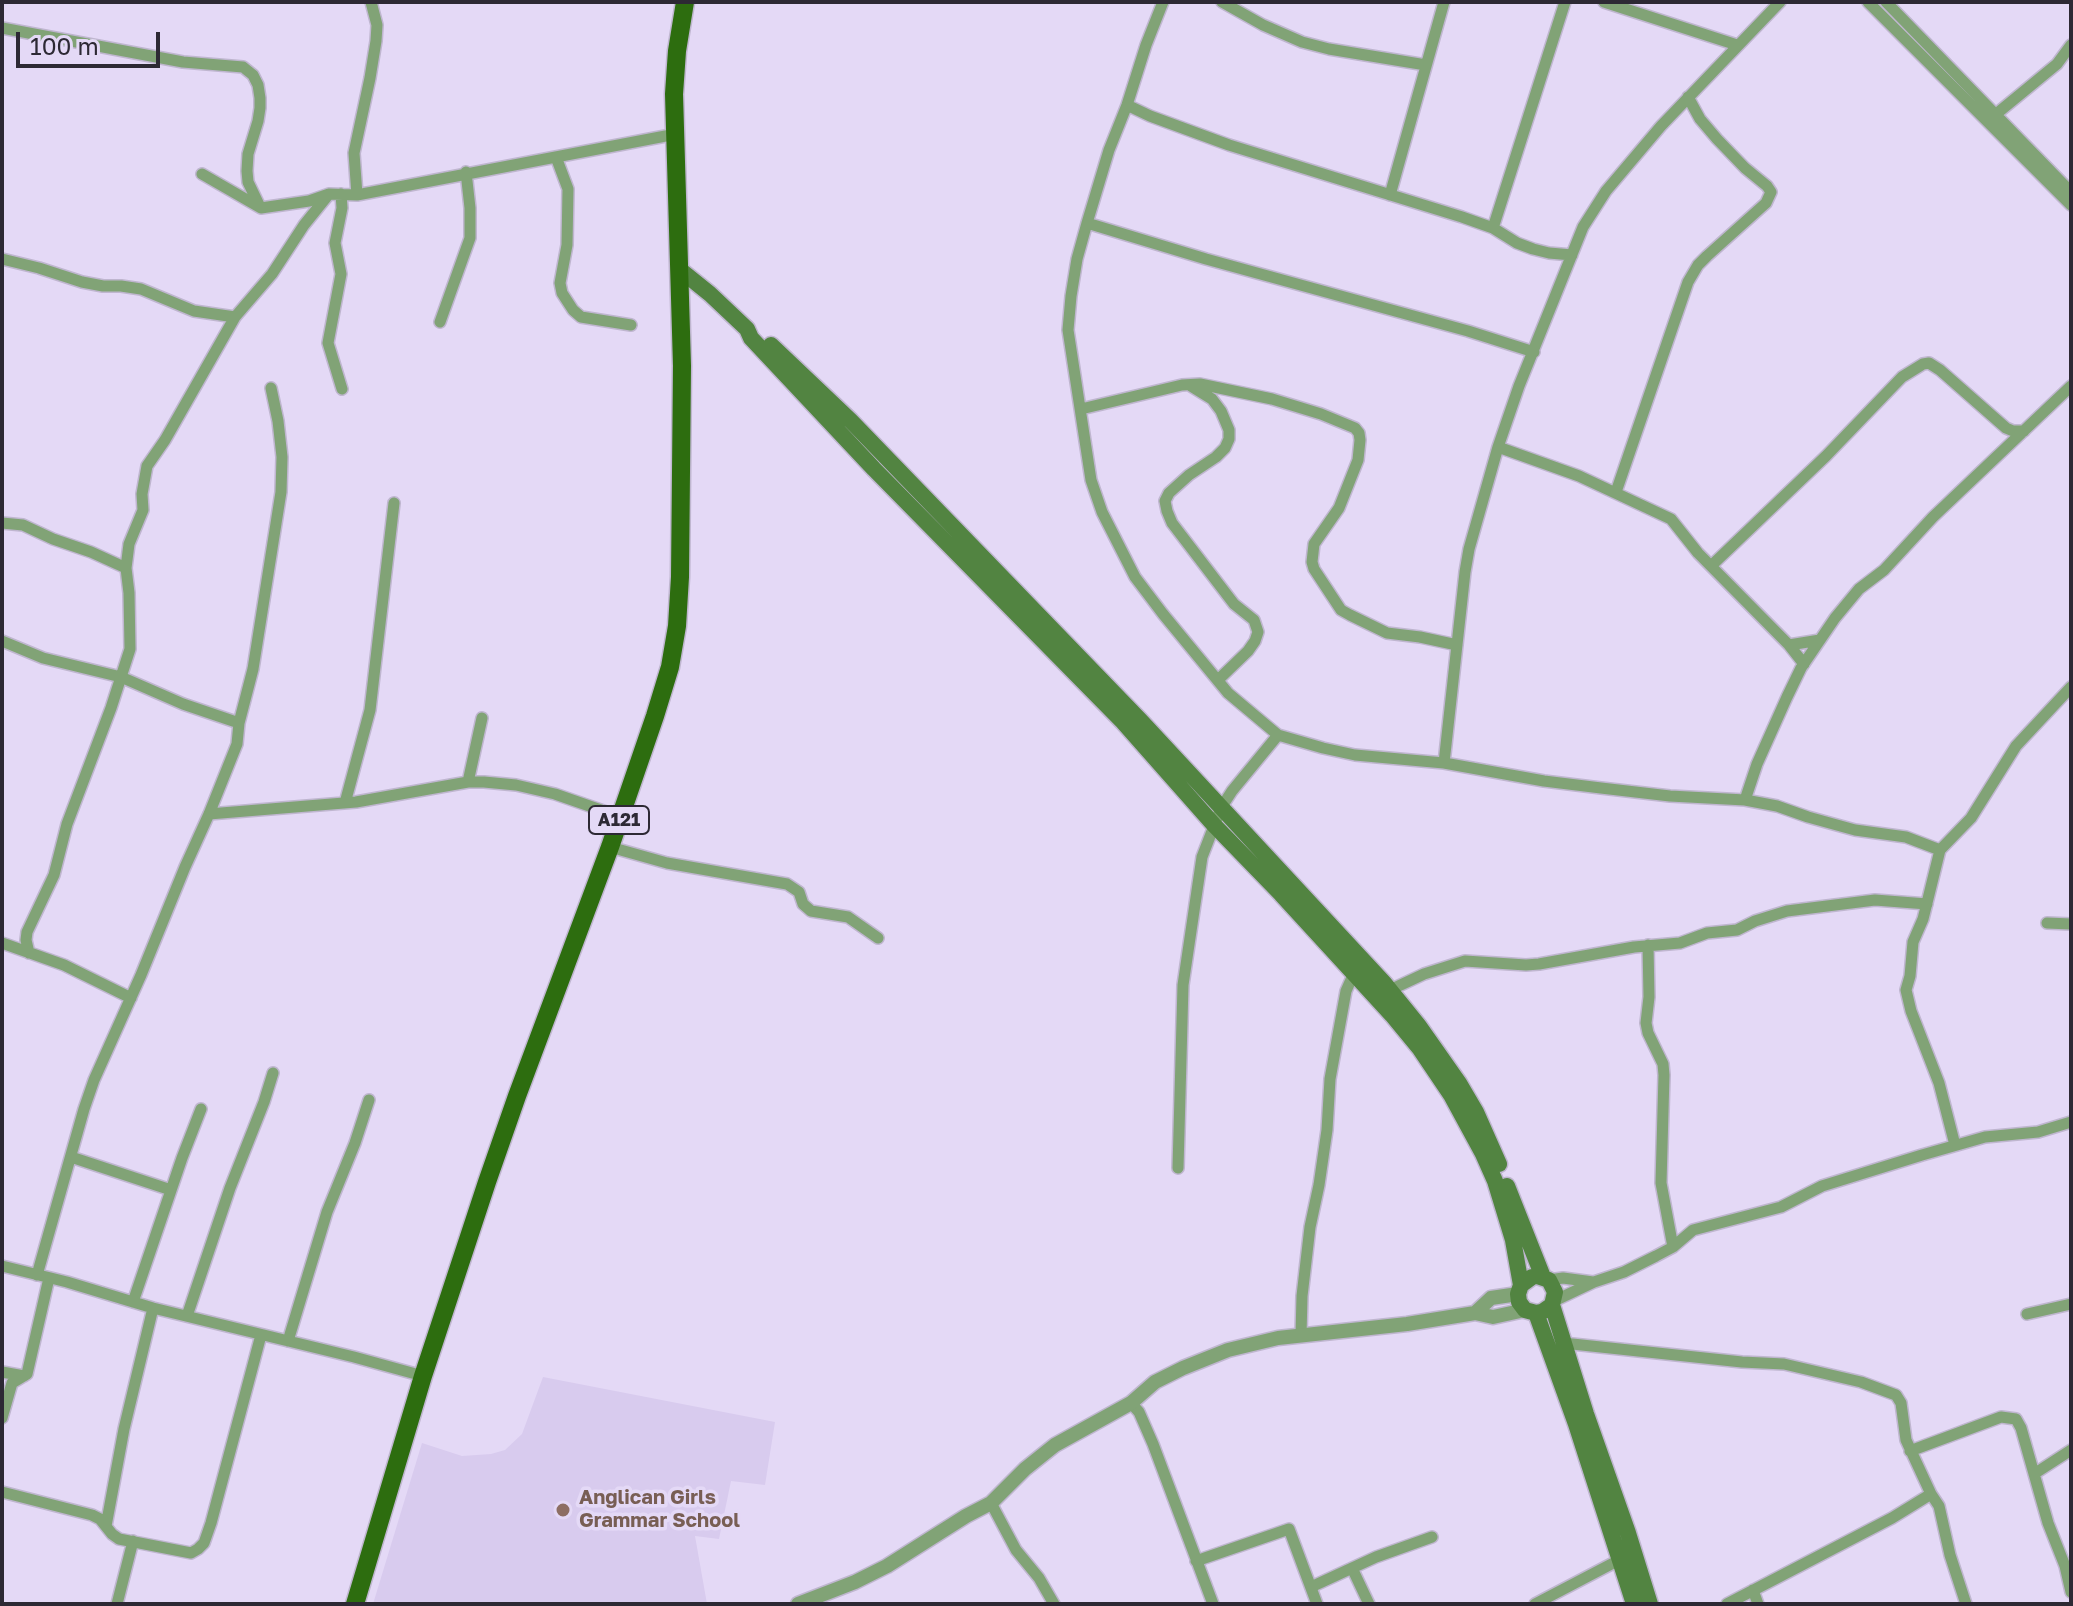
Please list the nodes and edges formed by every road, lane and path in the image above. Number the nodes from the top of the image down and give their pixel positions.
1 (371, 2) edge
2 (685, 2) edge
3 (1163, 2) edge
4 (1222, 2) edge
5 (1444, 2) edge
6 (1565, 2) edge
7 (1604, 2) edge
8 (1780, 2) edge
9 (1868, 2) edge
10 (1886, 2) edge
11 (2, 28) edge
12 (1737, 45) junction
13 (2071, 45) edge
14 (1426, 65) junction
15 (1688, 97) junction
16 (1127, 105) junction
17 (1995, 115) junction
18 (676, 134) junction
19 (556, 157) junction
20 (466, 172) junction
21 (202, 174) dead end
22 (2071, 192) edge
23 (335, 194) junction
24 (357, 195) junction
25 (1390, 195) junction
26 (2071, 205) edge
27 (261, 208) junction
28 (1087, 223) junction
29 (1493, 228) junction
30 (1572, 255) junction
31 (2, 259) edge
32 (679, 269) junction
33 (235, 317) junction
34 (440, 322) dead end
35 (631, 325) dead end
36 (747, 329) junction
37 (1534, 352) junction
38 (1190, 385) junction
39 (2071, 386) edge
40 (271, 388) dead end
41 (342, 389) dead end
42 (1081, 409) junction
43 (2024, 431) junction
44 (1498, 447) junction
45 (1616, 492) junction
46 (394, 503) dead end
47 (2, 523) edge
48 (1711, 566) junction
49 (126, 568) junction
50 (1820, 640) junction
51 (2, 641) edge
52 (1457, 645) junction
53 (1789, 645) junction
54 (2, 650) edge
55 (1804, 664) junction
56 (121, 677) junction
57 (1218, 680) junction
58 (2071, 687) edge
59 (482, 718) dead end
60 (239, 723) junction
61 (1278, 735) junction
62 (1444, 763) junction
63 (468, 782) junction
64 (1745, 800) junction
65 (345, 803) junction
66 (1221, 808) junction
67 (209, 814) junction
68 (621, 817) junction
69 (1214, 825) junction
70 (610, 847) junction
71 (1940, 850) junction
72 (1927, 904) junction
73 (2047, 923) dead end
74 (2071, 924) edge
75 (878, 938) dead end
76 (2, 943) edge
77 (1648, 945) junction
78 (29, 953) junction
79 (1354, 973) junction
80 (1390, 990) junction
81 (131, 998) junction
82 (273, 1073) dead end
83 (369, 1100) dead end
84 (201, 1109) dead end
85 (2071, 1122) edge
86 (1955, 1145) junction
87 (71, 1157) junction
88 (1178, 1168) dead end
89 (171, 1190) junction
90 (1673, 1247) junction
91 (2, 1266) edge
92 (43, 1276) junction
93 (1546, 1279) junction
94 (1594, 1282) junction
95 (1519, 1289) junction
96 (133, 1302) junction
97 (1553, 1303) junction
98 (2071, 1304) edge
99 (153, 1308) junction
100 (1530, 1311) junction
101 (1475, 1313) junction
102 (2027, 1314) dead end
103 (187, 1316) junction
104 (261, 1335) junction
105 (1301, 1335) junction
106 (288, 1341) junction
107 (1563, 1343) junction
108 (2, 1372) edge
109 (423, 1376) junction
110 (25, 1377) junction
111 (1131, 1403) junction
112 (2, 1418) edge
113 (2071, 1450) edge
114 (1910, 1451) junction
115 (2034, 1474) junction
116 (2, 1492) edge
117 (1931, 1494) junction
118 (991, 1503) junction
119 (106, 1526) junction
120 (1432, 1537) dead end
121 (133, 1541) junction
122 (1621, 1559) junction
123 (1196, 1561) junction
124 (1352, 1568) junction
125 (1311, 1587) junction
126 (1753, 1590) junction
127 (2071, 1592) edge
128 (117, 1604) edge
129 (355, 1604) edge
130 (798, 1604) edge
131 (1054, 1604) edge
132 (1213, 1604) edge
133 (1317, 1604) edge
134 (1369, 1604) edge
135 (1535, 1604) edge
136 (1634, 1604) edge
137 (1650, 1604) edge
138 (1727, 1604) edge
139 (1758, 1604) edge
140 (1966, 1604) edge

1 - 24 street
2 - 18 main road, A121
3 - 16 street
4 - 14 street
5 - 14 street
6 - 29 street
7 - 12 street
8 - 12 street
9 - 26 street
10 - 17 street
11 - 27 street
12 - 15 street
13 - 17 street
14 - 25 street
15 - 30 street
15 - 45 street
16 - 25 street
16 - 28 street
17 - 22 street
18 - 19 street
18 - 32 main road, A121
19 - 20 street
19 - 35 street
20 - 24 street
20 - 34 street
21 - 27 street
23 - 24 street
23 - 27 street
23 - 33 street
23 - 41 street
25 - 29 street
28 - 37 street
28 - 42 street
29 - 30 street
30 - 37 street
31 - 33 street
32 - 36 main road
32 - 68 main road, A121
33 - 49 street
36 - 66 main road
36 - 69 main road
37 - 44 street
38 - 42 street
38 - 52 street
38 - 57 street
39 - 43 street
40 - 60 street
42 - 57 street
43 - 48 street
43 - 50 street
44 - 45 street
44 - 52 street
45 - 48 street
46 - 65 street
47 - 49 street
48 - 53 street
49 - 56 street
50 - 53 street
50 - 55 street
51 - 54 street
51 - 56 street
52 - 62 street
53 - 55 street
55 - 64 street
56 - 60 street
56 - 78 street
57 - 61 street
58 - 71 street
59 - 63 street
60 - 67 street
61 - 62 street
61 - 66 street
62 - 64 street
63 - 65 street
63 - 68 street
64 - 71 street
65 - 67 street
66 - 69 street
66 - 80 main road
67 - 81 street
68 - 70 main road, A121
69 - 79 main road
69 - 88 street
70 - 75 street
70 - 109 main road, A121
71 - 72 street
72 - 77 street
72 - 86 street
73 - 74 street
76 - 78 street
77 - 80 street
77 - 90 street
78 - 81 street
79 - 95 main road
79 - 105 street
80 - 93 main road
81 - 87 street
82 - 103 street
83 - 106 street
84 - 89 street
85 - 86 street
86 - 90 street
87 - 89 street
87 - 92 street
89 - 96 street
90 - 94 street
91 - 92 street
92 - 96 street
92 - 110 street
93 - 94 street
93 - 95 main road
93 - 97 main road
94 - 97 street
95 - 100 main road
95 - 101 street
96 - 99 street
97 - 100 main road
97 - 107 main road
98 - 102 street
99 - 103 street
99 - 119 street
100 - 101 street
100 - 122 main road
101 - 105 street
103 - 104 street
104 - 106 street
104 - 121 street
105 - 111 street
106 - 109 street
107 - 114 street
107 - 137 main road
108 - 110 street
109 - 129 main road, A121
110 - 112 street
111 - 118 street
111 - 123 street
113 - 115 street
114 - 115 street
114 - 117 street
115 - 127 street
116 - 119 street
117 - 126 street
117 - 140 street
118 - 130 street
118 - 131 street
119 - 121 street
120 - 124 street
121 - 128 street
122 - 135 street
122 - 136 main road
123 - 125 street
123 - 132 street
124 - 125 street
124 - 134 street
125 - 133 street
126 - 138 street
126 - 139 street

